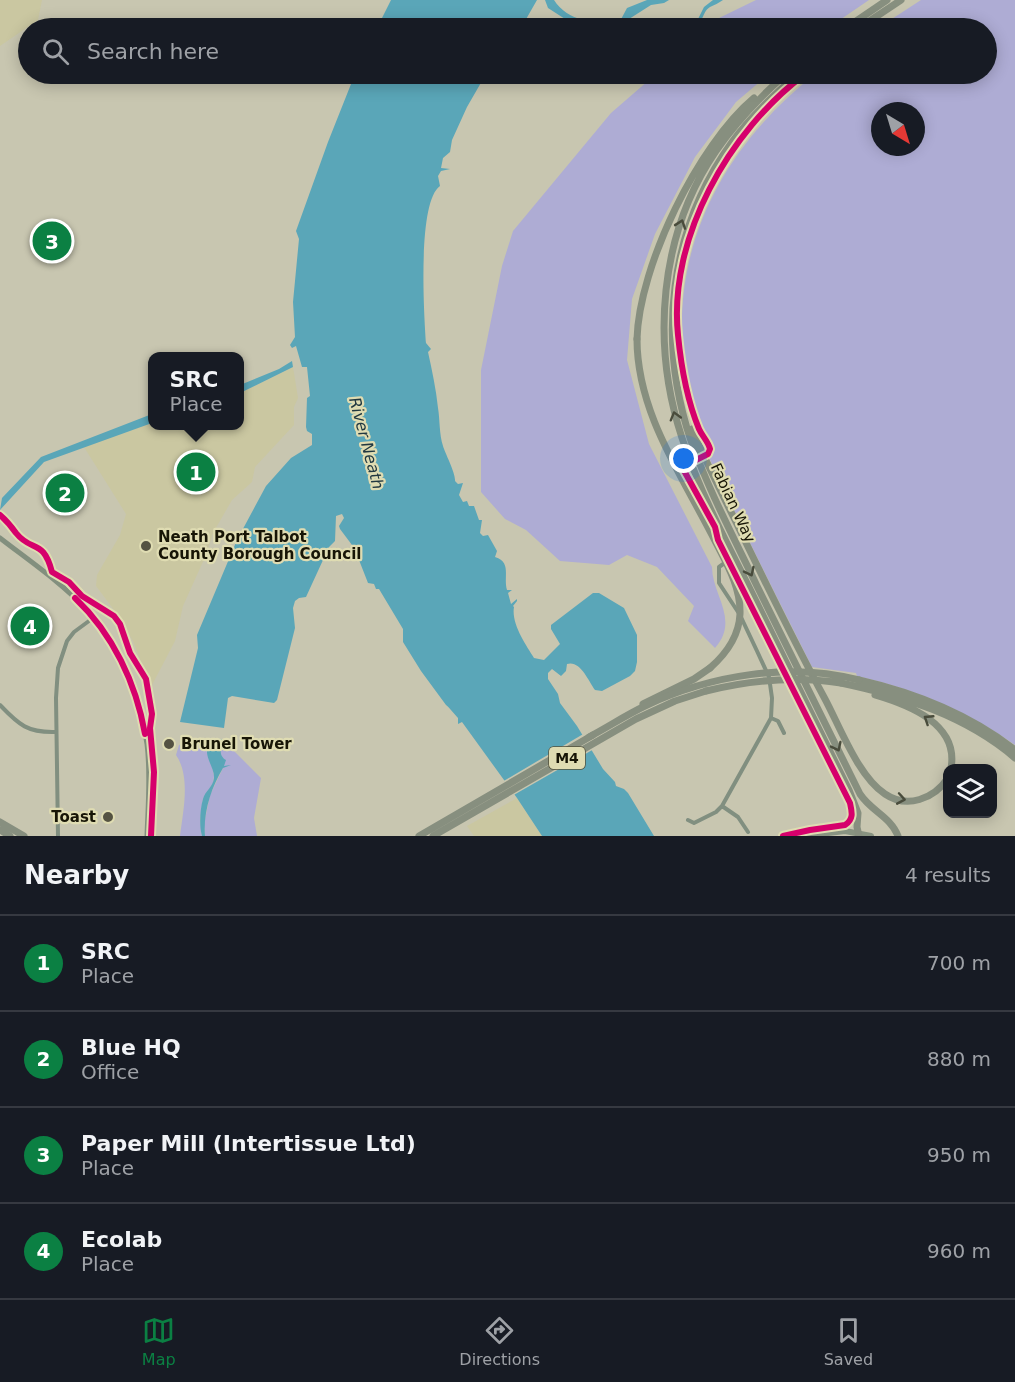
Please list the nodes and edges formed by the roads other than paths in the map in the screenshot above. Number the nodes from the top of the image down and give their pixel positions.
1 (887, 0) edge
2 (901, 0) edge
3 (861, 18) edge
4 (875, 18) edge
5 (772, 84) edge
6 (775, 84) edge
7 (787, 84) edge
8 (680, 402) junction
9 (0, 538) edge
10 (734, 557) junction
11 (93, 618) junction
12 (862, 687) junction
13 (0, 705) edge
14 (771, 718) junction
15 (56, 732) junction
16 (784, 733) dead end
17 (589, 737) junction
18 (1015, 750) edge
19 (1015, 758) edge
20 (951, 764) edge
21 (943, 785) edge
22 (722, 806) junction
23 (688, 820) dead end
24 (0, 822) edge
25 (0, 830) edge
26 (748, 831) dead end
27 (858, 834) edge
28 (897, 835) edge
29 (11, 836) edge
30 (24, 836) edge
31 (58, 836) edge
32 (147, 836) edge
33 (419, 836) edge
34 (433, 836) edge
35 (804, 836) edge
36 (871, 836) edge

1 - 3 highway
2 - 4 highway
5 - 17 highway, M4, bridge
10 -> 6 highway, Fabian Way
7 - 8 highway, Fabian Way
8 -> 21 highway
8 -> 28 highway, Fabian Way
9 - 11 street
10 - 14 street
10 - 27 highway, Fabian Way
11 - 15 street
11 - 32 street
12 - 17 highway, M4, bridge
12 - 18 highway, M4
12 - 19 highway, M4
20 -> 12 highway, M4
12 - 34 highway, M4, bridge
13 - 15 street
14 - 16 street
14 - 22 street
15 - 31 street
17 - 33 highway, M4
22 - 23 street
22 - 26 street
24 - 30 highway
25 - 29 highway
27 - 35 main road
27 - 36 main road

